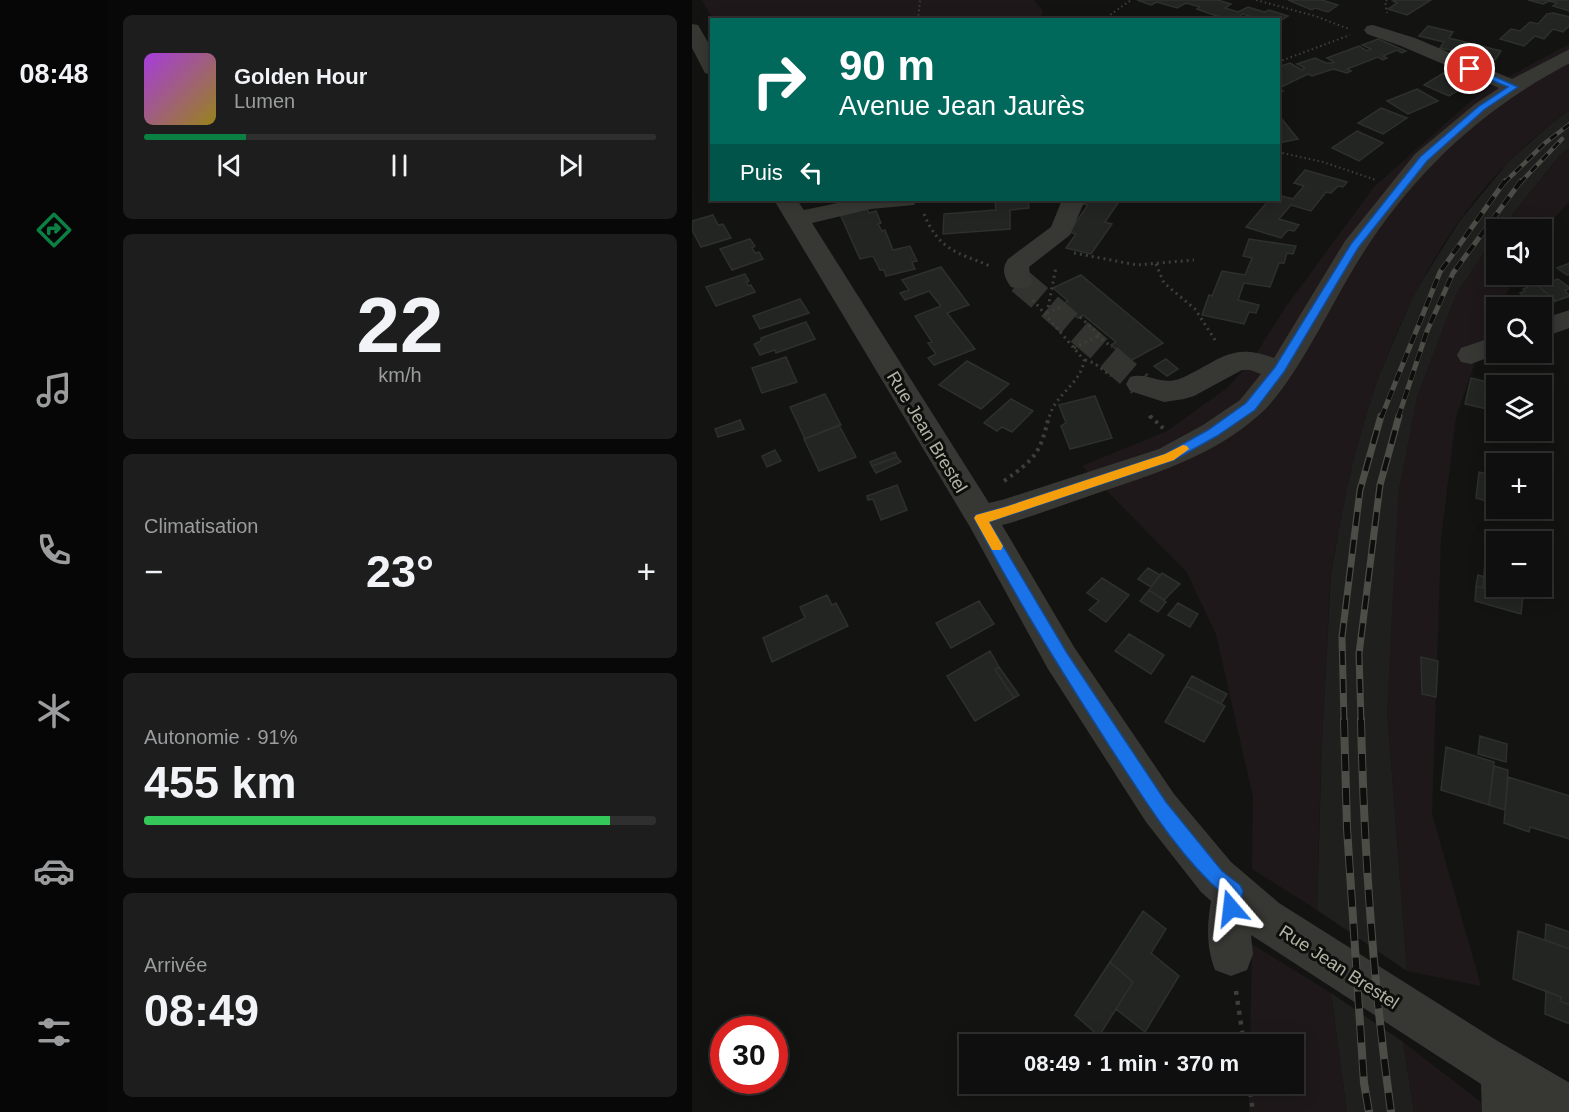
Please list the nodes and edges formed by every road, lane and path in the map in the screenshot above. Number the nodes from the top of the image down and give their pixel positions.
1 (920, 0) edge
2 (1131, 0) edge
3 (1256, 0) edge
4 (1387, 14) dead end
5 (918, 18) edge
6 (1106, 18) edge
7 (1369, 27) junction
8 (692, 29) edge
9 (1570, 55) edge
10 (1280, 61) edge
11 (705, 69) edge
12 (1514, 87) junction
13 (1280, 152) edge
14 (1400, 188) junction
15 (1073, 201) edge
16 (914, 204) edge
17 (792, 209) edge
18 (1077, 250) dead end
19 (1194, 260) dead end
20 (1156, 264) junction
21 (1056, 267) dead end
22 (998, 269) dead end
23 (1025, 289) joint
24 (1064, 306) dead end
25 (1047, 314) junction
26 (1080, 316) dead end
27 (1570, 318) edge
28 (1552, 325) edge
29 (1097, 336) junction
30 (1112, 346) dead end
31 (1074, 348) junction
32 (1237, 362) junction
33 (1280, 370) junction
34 (1140, 384) tunnel mouth
35 (1167, 431) dead end
36 (1156, 435) dead end
37 (1021, 477) dead end
38 (981, 518) junction
39 (1249, 905) junction
40 (1231, 954) joint
41 (1243, 1034) edge
42 (1496, 1080) edge
43 (1251, 1094) edge
44 (1570, 1110) edge
45 (1253, 1112) edge

1 - 5 path
2 - 6 path
3 - 7 path
4 - 7 path
7 - 10 path
7 - 12 street
8 - 11 street
9 - 12 street
12 - 14 street
13 - 14 path
14 - 33 street
15 - 23 street
16 - 17 street
16 - 22 path
17 - 38 street, Rue Jean Brestel
18 - 20 path
19 - 20 path
20 - 32 path
21 - 25 path
23 - 25 path
24 - 25 path
25 - 31 path
26 - 29 path
27 - 28 street
29 - 30 path
29 - 31 path
31 - 37 path
32 - 33 street
32 - 34 street
33 - 38 street
35 - 36 path
38 - 39 street, Rue Jean Brestel
39 - 40 street
39 - 42 street, Rue Jean Brestel
40 - 41 path
42 - 44 street, Rue Jean Brestel
43 - 45 path

